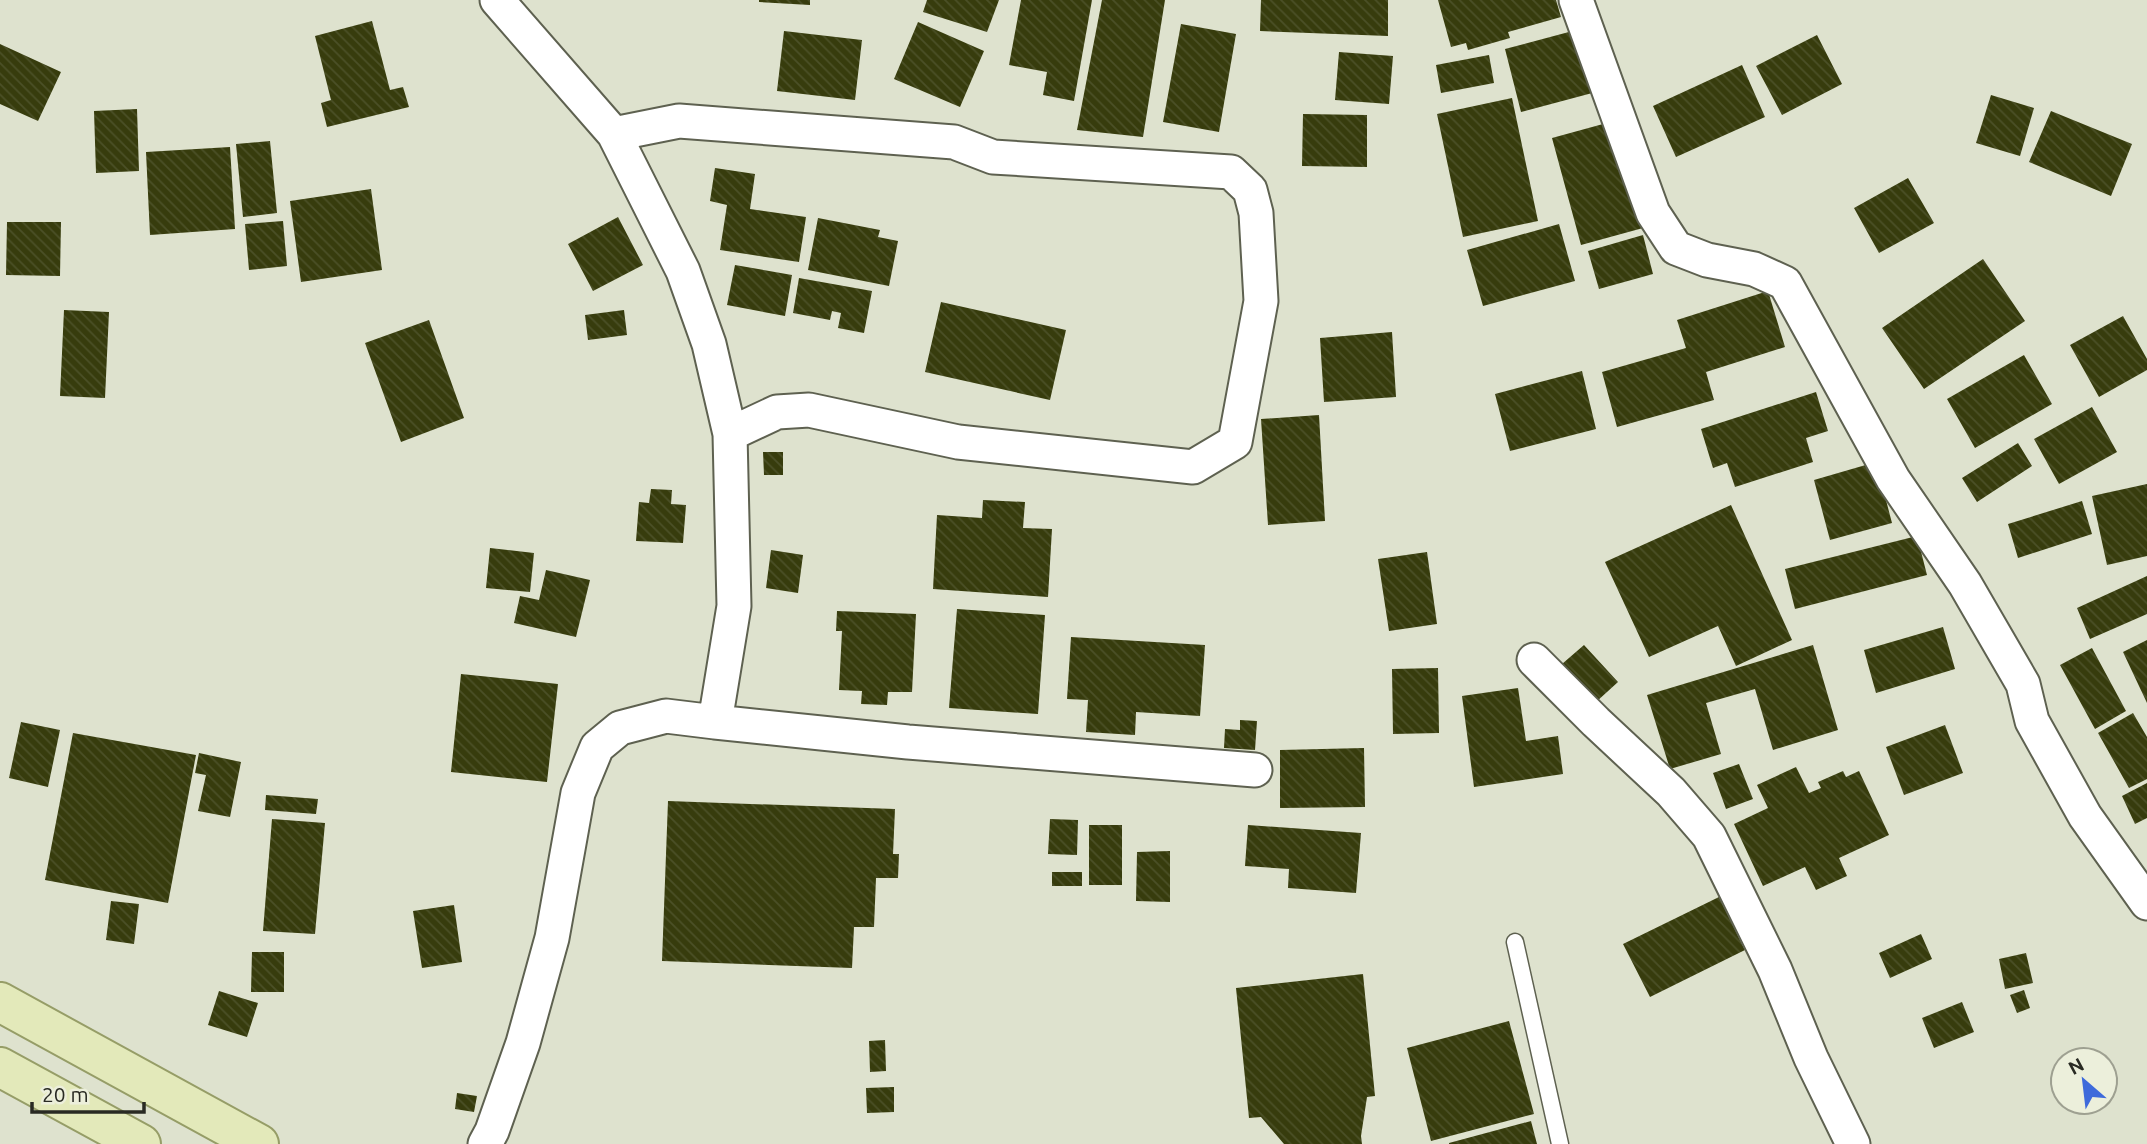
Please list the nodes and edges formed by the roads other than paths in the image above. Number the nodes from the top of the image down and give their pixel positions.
1 (497, 0) edge
2 (1576, 0) edge
3 (614, 134) junction
4 (730, 434) junction
5 (1535, 660) dead end
6 (715, 722) junction
7 (1255, 770) dead end
8 (2147, 903) edge
9 (1515, 942) dead end
10 (0, 1003) edge
11 (0, 1067) edge
12 (141, 1144) edge
13 (259, 1144) edge
14 (485, 1144) edge
15 (1560, 1144) edge
16 (1853, 1144) edge

1 - 3 street
2 - 8 street
3 - 4 street
3 - 4 street
4 - 6 street
5 - 16 street
6 - 7 street
6 - 14 street
9 - 15 lane
10 - 13 main road
11 - 12 main road

